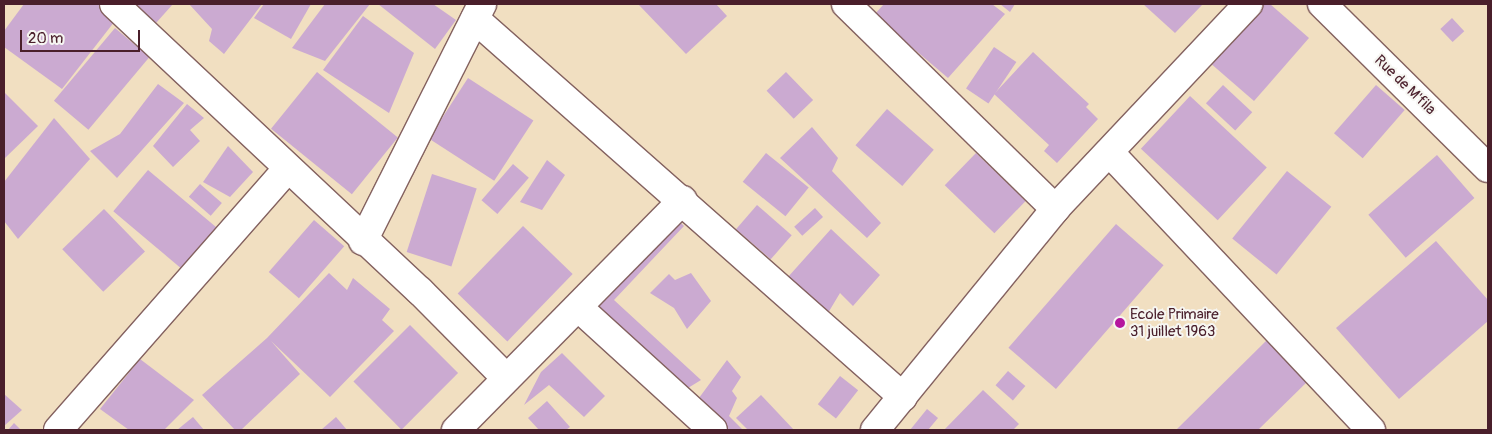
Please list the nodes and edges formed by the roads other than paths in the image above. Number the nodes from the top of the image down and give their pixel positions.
1 (114, 4) edge
2 (848, 4) edge
3 (1248, 4) edge
4 (1322, 4) edge
5 (478, 11) edge
6 (1111, 154) junction
7 (1488, 168) edge
8 (286, 170) junction
9 (683, 200) junction
10 (1056, 209) junction
11 (363, 241) junction
12 (579, 308) junction
13 (506, 378) junction
14 (903, 397) junction
15 (58, 430) edge
16 (456, 430) edge
17 (713, 430) edge
18 (876, 430) edge
19 (1371, 430) edge

1 - 8 street
2 - 10 street
3 - 6 street
4 - 7 street, Rue de M'fila
5 - 9 street
5 - 11 street
6 - 10 street
6 - 19 street
8 - 11 street
8 - 15 street
9 - 12 street
9 - 14 street
10 - 14 street
11 - 13 street
12 - 13 street
12 - 17 street
13 - 16 street
14 - 18 street

